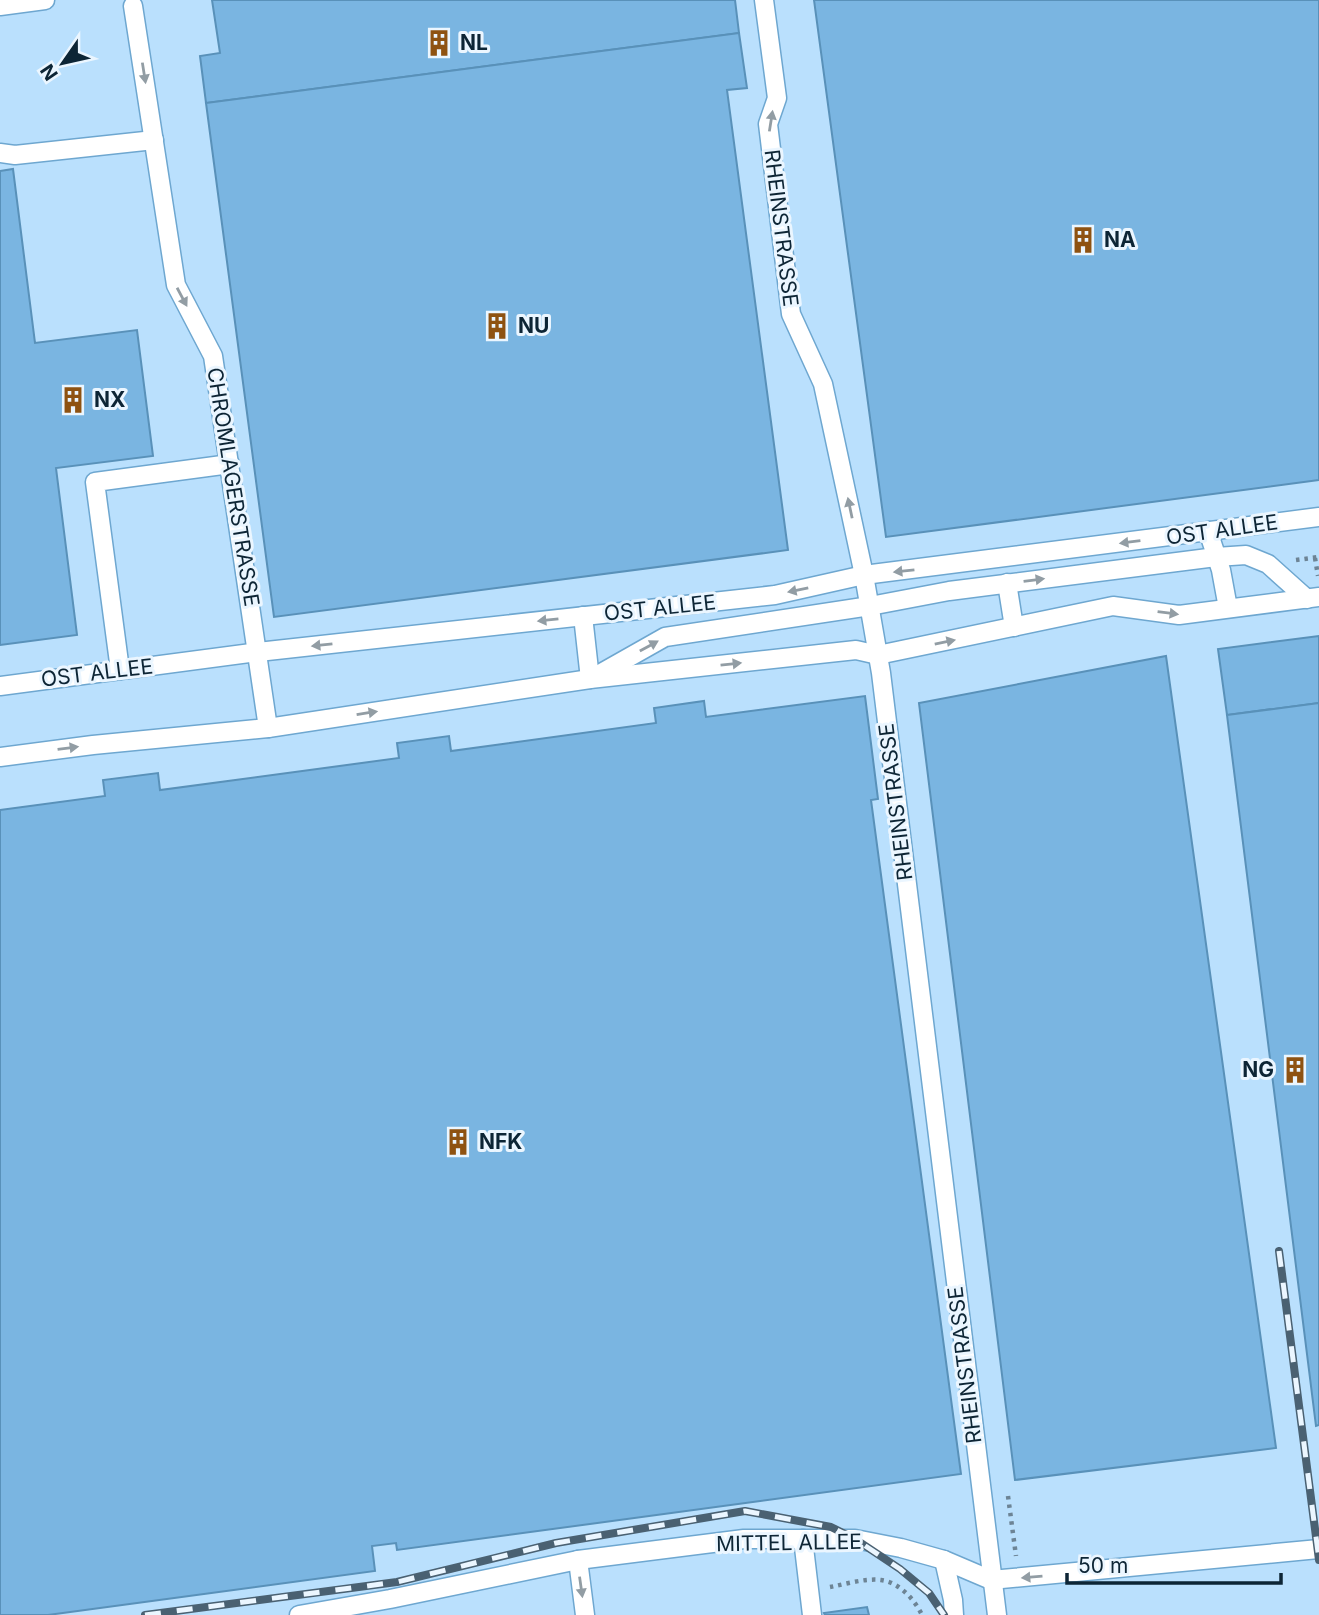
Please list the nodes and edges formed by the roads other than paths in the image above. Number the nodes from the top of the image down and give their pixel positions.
1 (45, 0) edge
2 (764, 0) edge
3 (131, 2) edge
4 (0, 6) edge
5 (154, 140) junction
6 (0, 153) edge
7 (230, 464) junction
8 (1319, 517) edge
9 (1208, 531) junction
10 (1216, 557) junction
11 (864, 575) junction
12 (1007, 583) junction
13 (1313, 598) edge
14 (870, 606) junction
15 (1228, 608) junction
16 (583, 616) junction
17 (1014, 627) junction
18 (258, 652) junction
19 (878, 655) junction
20 (120, 670) junction
21 (590, 679) junction
22 (0, 685) edge
23 (268, 728) junction
24 (0, 757) edge
25 (803, 1539) junction
26 (1319, 1549) edge
27 (578, 1560) junction
28 (944, 1560) junction
29 (991, 1580) junction
30 (299, 1615) edge
31 (585, 1615) edge
32 (812, 1615) edge
33 (954, 1615) edge
34 (997, 1615) edge

1 - 4 lane
11 -> 2 lane, RHEINSTRASSE
3 -> 5 lane, CHROMLAGERSTRASSE
5 - 6 lane
5 -> 7 lane, CHROMLAGERSTRASSE
7 - 18 lane, CHROMLAGERSTRASSE
7 - 20 lane
8 - 9 lane, OST ALLEE
9 - 10 lane
9 -> 11 lane, OST ALLEE
12 -> 10 lane
10 - 13 lane
10 - 15 lane
11 - 14 lane, RHEINSTRASSE
11 -> 16 lane, OST ALLEE
12 - 14 lane
12 - 17 lane
13 - 15 lane
14 - 19 lane, RHEINSTRASSE
21 -> 14 lane
17 -> 15 lane
16 -> 18 lane, OST ALLEE
16 - 21 lane
19 -> 17 lane
18 - 20 lane, OST ALLEE
18 - 23 lane, CHROMLAGERSTRASSE
21 -> 19 lane
19 - 29 lane, RHEINSTRASSE
20 - 22 lane, OST ALLEE
23 -> 21 lane
24 -> 23 lane
25 - 27 lane, MITTEL ALLEE
25 - 28 lane, MITTEL ALLEE
25 - 32 lane
26 -> 29 lane, MITTEL ALLEE
27 - 30 lane, MITTEL ALLEE
27 -> 31 lane
28 - 29 lane, MITTEL ALLEE
28 - 33 lane
29 - 34 lane, RHEINSTRASSE

